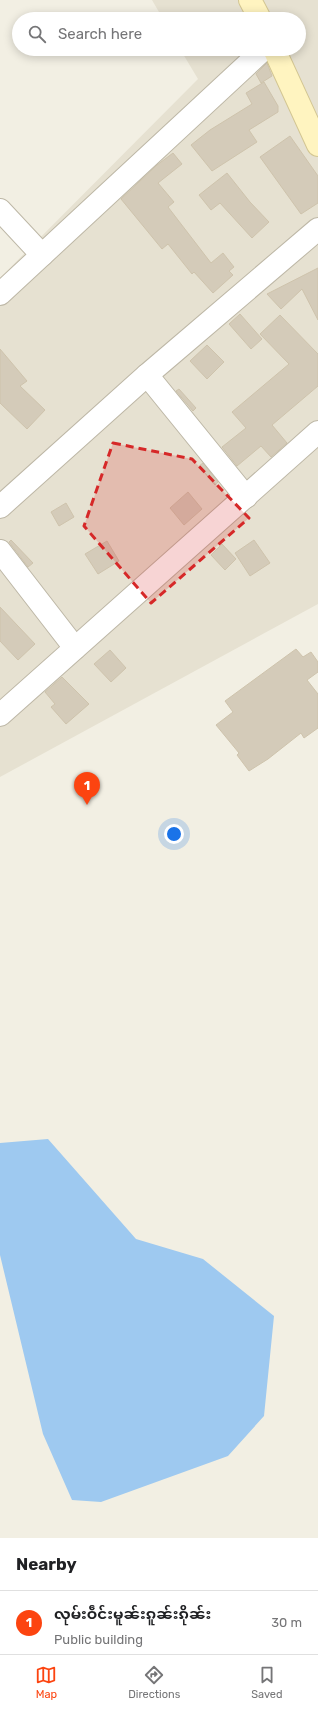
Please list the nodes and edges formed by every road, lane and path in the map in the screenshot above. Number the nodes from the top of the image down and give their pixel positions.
1 (250, 0) edge
2 (256, 12) edge
3 (256, 56) edge
4 (277, 56) edge
5 (318, 145) edge
6 (0, 210) edge
7 (318, 228) edge
8 (42, 255) junction
9 (0, 294) edge
10 (147, 375) junction
11 (318, 432) edge
12 (246, 497) junction
13 (0, 508) edge
14 (0, 551) edge
15 (74, 648) junction
16 (0, 714) edge

1 - 2 main road
3 - 8 street
4 - 5 main road
6 - 8 street
7 - 10 street
8 - 9 street
10 - 12 street
10 - 13 street
11 - 12 street
12 - 15 street
14 - 15 street
15 - 16 street

